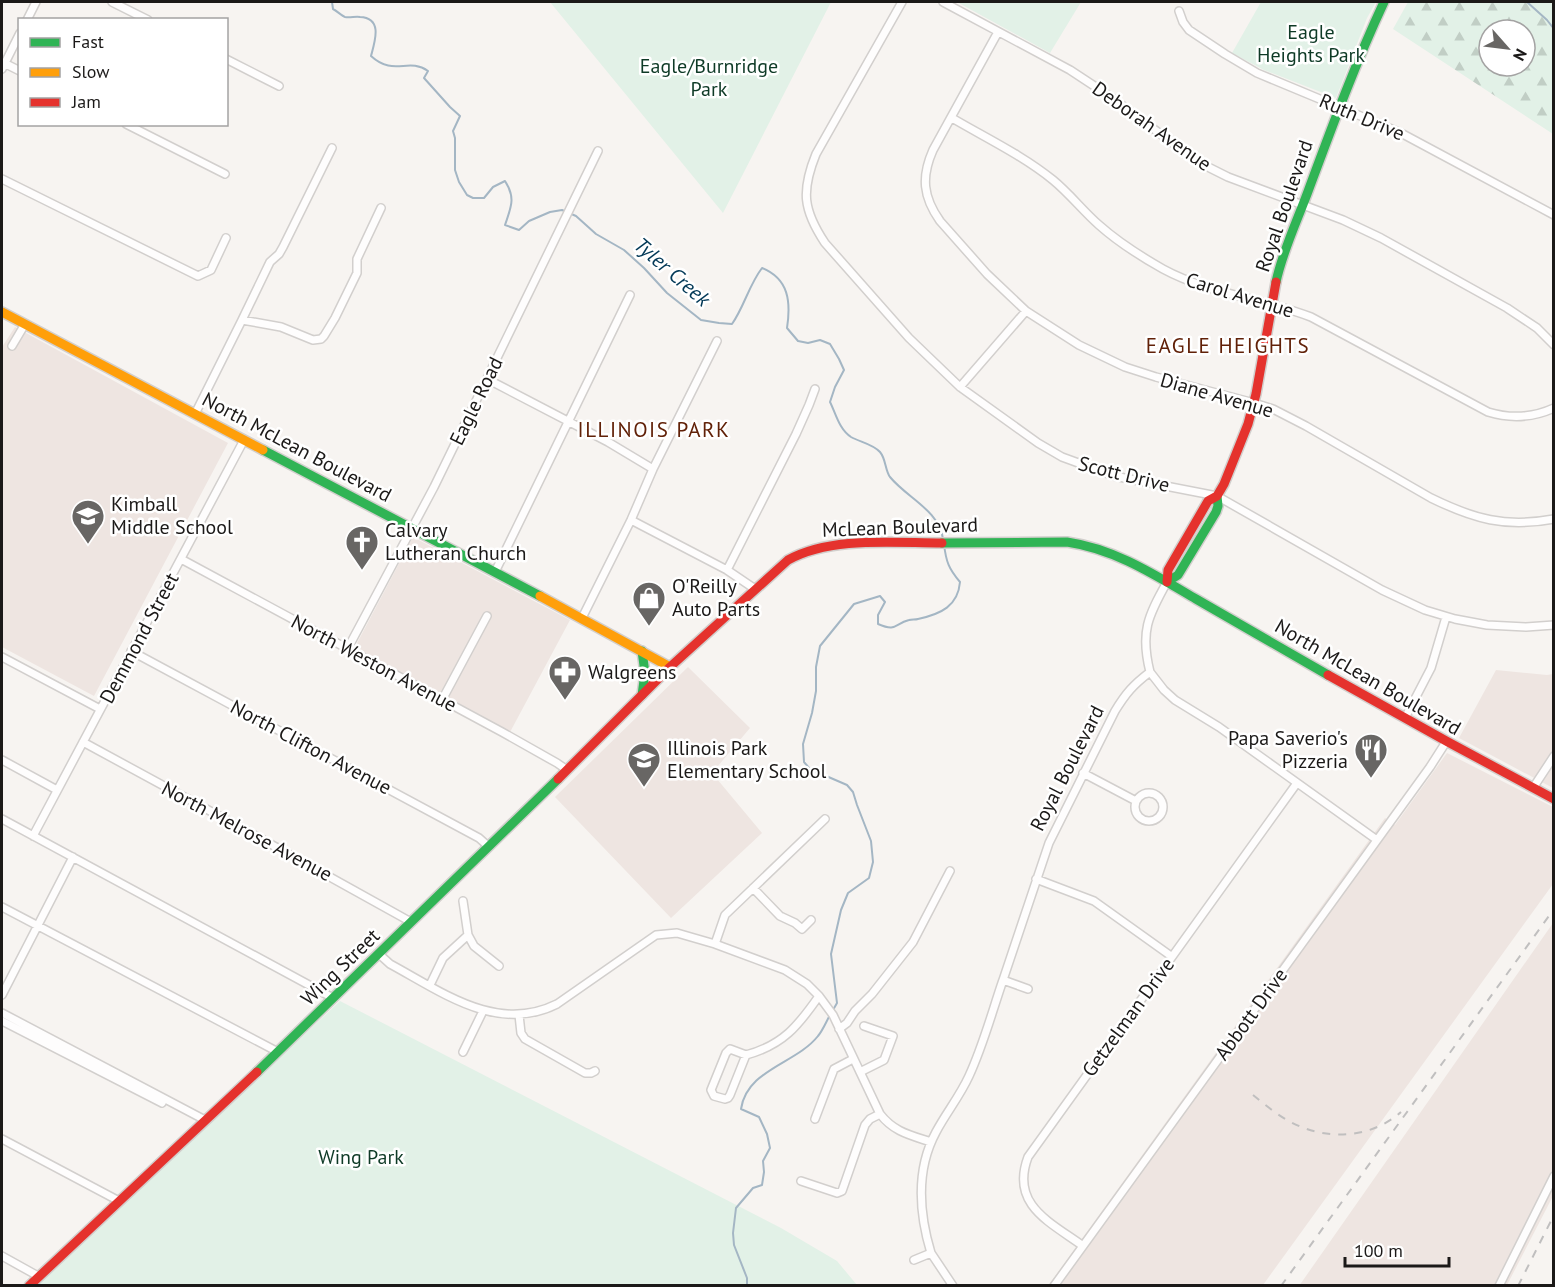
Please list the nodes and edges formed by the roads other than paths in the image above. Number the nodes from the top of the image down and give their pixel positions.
1 (36, 2) edge
2 (112, 2) edge
3 (902, 2) edge
4 (943, 2) edge
5 (1384, 2) edge
6 (1179, 11) dead end
7 (28, 18) edge
8 (144, 18) edge
9 (998, 32) junction
10 (18, 37) edge
11 (228, 60) edge
12 (2, 65) edge
13 (18, 70) edge
14 (279, 86) dead end
15 (1339, 106) junction
16 (952, 118) junction
17 (130, 126) edge
18 (332, 148) dead end
19 (598, 151) dead end
20 (225, 174) dead end
21 (2, 179) edge
22 (1303, 205) junction
23 (381, 208) dead end
24 (1554, 215) edge
25 (226, 238) dead end
26 (630, 295) dead end
27 (1272, 304) junction
28 (1026, 311) junction
29 (2, 312) edge
30 (242, 320) junction
31 (25, 324) junction
32 (717, 341) dead end
33 (1554, 345) edge
34 (12, 346) dead end
35 (487, 380) junction
36 (960, 387) junction
37 (815, 389) dead end
38 (1254, 402) junction
39 (1554, 408) edge
40 (195, 414) junction
41 (569, 422) junction
42 (244, 440) junction
43 (653, 469) junction
44 (1217, 496) junction
45 (1554, 519) edge
46 (632, 520) junction
47 (411, 528) junction
48 (181, 559) junction
49 (727, 570) junction
50 (495, 572) junction
51 (1167, 582) junction
52 (755, 590) junction
53 (487, 616) dead end
54 (1446, 617) junction
55 (582, 618) junction
56 (1554, 625) edge
57 (348, 648) junction
58 (131, 651) junction
59 (642, 651) junction
60 (2, 657) edge
61 (670, 667) junction
62 (1150, 672) junction
63 (642, 695) junction
64 (442, 700) junction
65 (100, 709) junction
66 (1405, 718) junction
67 (83, 742) junction
68 (1446, 742) junction
69 (1554, 756) edge
70 (2, 760) edge
71 (567, 770) junction
72 (1083, 773) junction
73 (1297, 783) junction
74 (1533, 788) junction
75 (57, 790) junction
76 (1554, 799) edge
77 (1136, 801) junction
78 (2, 819) edge
79 (825, 819) dead end
80 (33, 836) junction
81 (1377, 840) junction
82 (488, 846) junction
83 (73, 857) junction
84 (950, 871) dead end
85 (1036, 879) junction
86 (753, 888) junction
87 (463, 901) dead end
88 (2, 907) edge
89 (811, 920) dead end
90 (411, 922) junction
91 (38, 926) junction
92 (468, 935) junction
93 (715, 944) junction
94 (379, 954) junction
95 (1171, 956) junction
96 (498, 966) dead end
97 (1003, 980) junction
98 (430, 986) junction
99 (1028, 989) dead end
100 (2, 995) edge
101 (819, 996) junction
102 (333, 998) junction
103 (483, 1011) junction
104 (2, 1013) edge
105 (519, 1015) junction
106 (2, 1021) edge
107 (838, 1026) junction
108 (864, 1026) dead end
109 (278, 1052) junction
110 (463, 1052) dead end
111 (746, 1054) junction
112 (853, 1059) junction
113 (595, 1071) dead end
114 (860, 1071) junction
115 (880, 1114) junction
116 (814, 1119) dead end
117 (204, 1122) junction
118 (2, 1139) edge
119 (931, 1142) junction
120 (1554, 1176) edge
121 (801, 1181) dead end
122 (119, 1201) junction
123 (1083, 1246) junction
124 (932, 1253) junction
125 (2, 1256) edge
126 (915, 1260) dead end
127 (38, 1276) junction
128 (28, 1286) edge
129 (953, 1286) edge
130 (1054, 1286) edge
131 (1499, 1286) edge

1 - 7 street
2 - 8 street
3 - 36 street, Scott Drive
4 - 9 street, Deborah Avenue
5 - 15 main road, Royal Boulevard
6 - 15 street, Ruth Drive
9 - 16 street, Diane Avenue
9 - 22 street, Deborah Avenue
10 - 12 street
11 - 14 street
12 - 13 street
15 - 22 main road, Royal Boulevard
15 - 24 street, Ruth Drive
16 - 27 street, Carol Avenue
16 - 28 street, Diane Avenue
17 - 20 street
18 - 30 street
19 - 35 street, Eagle Road
21 - 25 street
22 - 27 main road, Royal Boulevard
22 - 33 street, Deborah Avenue
23 - 30 street
26 - 41 street
27 - 38 main road, Royal Boulevard
27 - 39 street, Carol Avenue
28 - 36 street
28 - 38 street, Diane Avenue
29 - 31 main road, North McLean Boulevard
30 - 40 street
31 - 34 street
31 - 40 main road, North McLean Boulevard
32 - 43 street
35 - 41 street
35 - 47 street, Eagle Road
36 - 44 street, Scott Drive
37 - 49 street
38 - 44 main road, Royal Boulevard
38 - 45 street, Diane Avenue
40 - 42 main road, North McLean Boulevard
41 - 43 street
41 - 50 street
42 - 47 main road, North McLean Boulevard
42 - 48 street, Demmond Street
43 - 46 street
44 - 51 main road, Royal Boulevard
44 - 54 street, Scott Drive
46 - 49 street
46 - 55 street
47 - 50 main road, North McLean Boulevard
47 - 57 street, Eagle Road
48 - 57 street, North Weston Avenue
48 - 58 street, Demmond Street
49 - 52 street
50 - 55 main road, North McLean Boulevard
51 - 52 main road, McLean Boulevard
51 - 62 street, Royal Boulevard
51 - 66 main road, North McLean Boulevard
52 - 61 main road, McLean Boulevard
53 - 64 street
54 - 56 street, Scott Drive
54 - 66 street
55 - 59 main road, North McLean Boulevard
57 - 64 street, North Weston Avenue
58 - 65 street, Demmond Street
58 - 82 street, North Clifton Avenue
59 - 61 main road, North McLean Boulevard
59 - 63 main road
60 - 65 street
61 - 63 main road, Wing Street
62 - 72 street, Royal Boulevard
62 - 73 street
63 - 71 main road, Wing Street
64 - 71 street, North Weston Avenue
65 - 67 street, Demmond Street
66 - 68 main road, North McLean Boulevard
67 - 75 street, Demmond Street
67 - 90 street, North Melrose Avenue
68 - 74 main road, North McLean Boulevard
68 - 81 street, Abbott Drive
69 - 74 street
70 - 75 street
71 - 82 main road, Wing Street
72 - 77 street
72 - 85 street, Royal Boulevard
73 - 81 street
73 - 95 street, Getzelman Drive
74 - 76 main road, North McLean Boulevard
75 - 80 street, Demmond Street
77 - 77 street
78 - 80 street
79 - 86 street
80 - 83 street
81 - 123 street, Abbott Drive
82 - 90 main road, Wing Street
83 - 91 street
83 - 102 street
84 - 107 street
85 - 95 street
85 - 97 street, Royal Boulevard
86 - 89 street
86 - 93 street
87 - 92 street
88 - 91 street
90 - 94 main road, Wing Street
91 - 100 street
91 - 109 street
92 - 96 street
92 - 98 street
93 - 101 street
93 - 105 street
94 - 98 street
94 - 102 main road, Wing Street
95 - 123 street, Getzelman Drive
97 - 99 street
97 - 119 street, Royal Boulevard
98 - 103 street
101 - 107 street
101 - 111 street
102 - 109 main road, Wing Street
103 - 105 street
103 - 110 street
104 - 117 street
105 - 113 street
106 - 117 street
107 - 112 street
108 - 114 street
109 - 117 main road, Wing Street
111 - 111 street
112 - 114 street
112 - 116 street
114 - 115 street
115 - 119 street
115 - 121 street
117 - 122 main road, Wing Street
118 - 122 street
119 - 124 street, Royal Boulevard
120 - 131 street
122 - 127 main road, Wing Street
123 - 130 street, Abbott Drive
124 - 126 street
124 - 129 street, Royal Boulevard
125 - 127 street
127 - 128 main road, Wing Street

